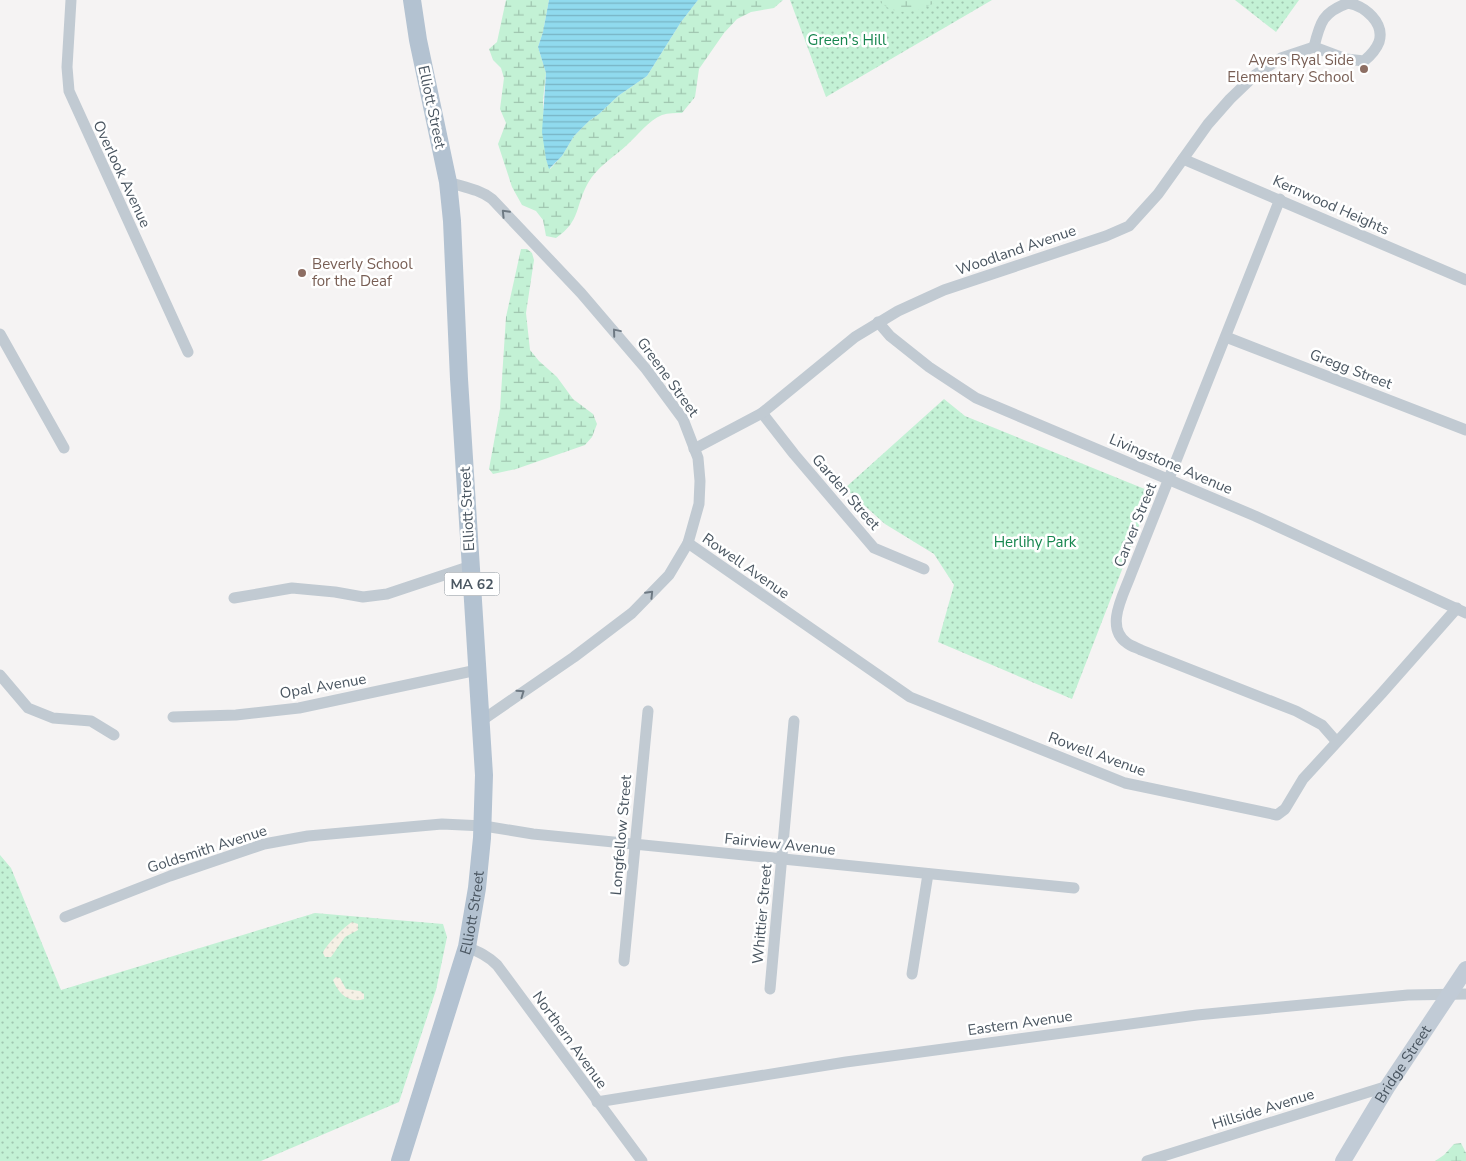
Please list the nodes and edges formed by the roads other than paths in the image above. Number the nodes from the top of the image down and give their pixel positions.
1 (70, 0) edge
2 (412, 0) edge
3 (1314, 47) junction
4 (1183, 159) junction
5 (448, 182) junction
6 (1280, 199) junction
7 (1466, 280) edge
8 (878, 322) junction
9 (0, 334) edge
10 (1226, 337) junction
11 (188, 352) dead end
12 (762, 413) junction
13 (1466, 430) edge
14 (64, 448) dead end
15 (694, 449) junction
16 (1169, 480) junction
17 (688, 543) junction
18 (471, 566) junction
19 (924, 569) dead end
20 (234, 598) dead end
21 (1461, 610) edge
22 (477, 670) junction
23 (0, 675) edge
24 (648, 711) dead end
25 (173, 718) dead end
26 (482, 721) junction
27 (794, 721) dead end
28 (114, 734) dead end
29 (1336, 741) junction
30 (484, 826) junction
31 (635, 845) junction
32 (782, 860) junction
33 (928, 874) junction
34 (1074, 888) dead end
35 (65, 917) dead end
36 (467, 947) junction
37 (624, 961) dead end
38 (1466, 968) edge
39 (912, 974) dead end
40 (770, 989) dead end
41 (1449, 994) junction
42 (1466, 994) edge
43 (1388, 1086) junction
44 (597, 1102) junction
45 (400, 1161) edge
46 (642, 1161) edge
47 (1148, 1161) edge
48 (1342, 1161) edge

1 - 11 street, Overlook Avenue
2 - 5 main road, Elliott Street / MA 62
3 - 3 street
3 - 4 street, Woodland Avenue
4 - 6 street, Kernwood Heights
4 - 8 street, Woodland Avenue
15 -> 5 street, Greene Street
5 - 18 main road, Elliott Street / MA 62
6 - 7 street, Kernwood Heights
6 - 10 street, Carver Street
8 - 12 street, Woodland Avenue
8 - 16 street, Livingstone Avenue
9 - 14 street
10 - 13 street, Gregg Street
10 - 16 street, Carver Street
12 - 15 street, Woodland Avenue
12 - 19 street, Garden Street
15 - 17 street, Greene Street
16 - 21 street, Livingstone Avenue
16 - 29 street, Carver Street
26 -> 17 street, Greene Street
17 - 29 street, Rowell Avenue
18 - 20 street
18 - 22 main road, Elliott Street / MA 62
21 - 29 street, Rowell Avenue
22 - 25 street, Opal Avenue
22 - 26 main road, Elliott Street / MA 62
23 - 28 street
24 - 31 street, Longfellow Street
26 - 30 main road, Elliott Street / MA 62
27 - 32 street, Whittier Street
30 - 31 street, Fairview Avenue
30 - 35 street, Goldsmith Avenue
30 - 36 main road, Elliott Street / MA 62
31 - 32 street, Fairview Avenue
31 - 37 street, Longfellow Street
32 - 33 street, Fairview Avenue
32 - 40 street, Whittier Street
33 - 34 street, Fairview Avenue
33 - 39 street
36 - 44 street, Northern Avenue
36 - 45 main road, Elliott Street / MA 62
38 - 41 main road, Bridge Street
41 - 42 street, Eastern Avenue
41 - 43 main road, Bridge Street
41 - 44 street, Eastern Avenue
43 - 47 street, Hillside Avenue
43 - 48 main road, Bridge Street
44 - 46 street, Northern Avenue

